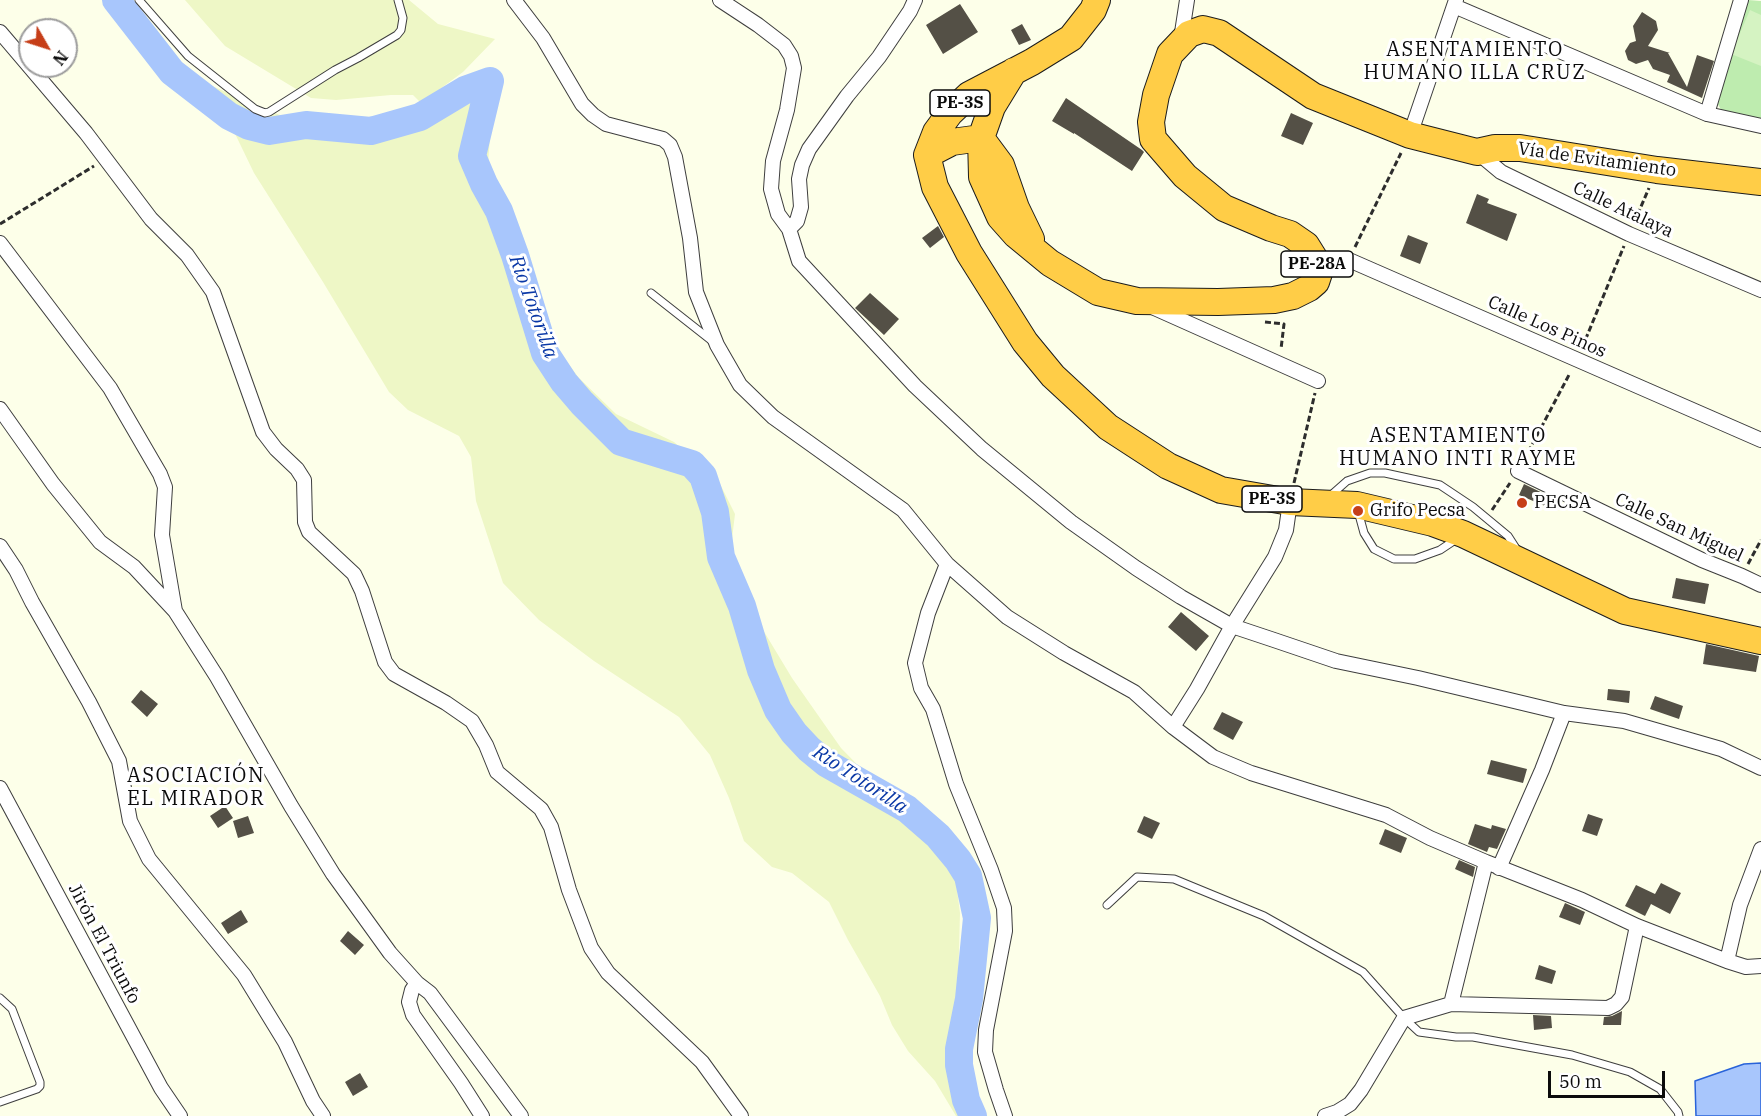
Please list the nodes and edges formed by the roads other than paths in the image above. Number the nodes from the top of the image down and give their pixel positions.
1 (139, 0) edge
2 (398, 0) edge
3 (514, 0) edge
4 (720, 0) edge
5 (915, 0) edge
6 (1097, 0) edge
7 (1187, 0) edge
8 (1742, 0) edge
9 (1455, 3) edge
10 (0, 32) edge
11 (1180, 43) junction
12 (1014, 71) junction
13 (1707, 114) junction
14 (1761, 126) edge
15 (1410, 135) junction
16 (981, 138) junction
17 (1478, 152) junction
18 (927, 155) junction
19 (1761, 182) edge
20 (789, 229) junction
21 (0, 243) edge
22 (1316, 261) junction
23 (1761, 290) edge
24 (651, 293) dead end
25 (1137, 301) junction
26 (717, 345) junction
27 (1318, 381) road end
28 (0, 408) edge
29 (1761, 440) edge
30 (1518, 471) dead end
31 (1290, 502) junction
32 (1322, 504) junction
33 (1357, 505) junction
34 (1463, 534) junction
35 (0, 546) edge
36 (947, 564) junction
37 (1528, 565) junction
38 (1761, 585) edge
39 (175, 611) junction
40 (1232, 626) junction
41 (1761, 641) edge
42 (1564, 712) junction
43 (1173, 726) junction
44 (1761, 768) edge
45 (0, 788) edge
46 (1761, 849) edge
47 (1486, 862) junction
48 (1499, 868) junction
49 (1107, 905) dead end
50 (1637, 926) junction
51 (1727, 961) junction
52 (1761, 966) edge
53 (417, 983) junction
54 (0, 998) edge
55 (1451, 1004) junction
56 (1404, 1018) junction
57 (0, 1102) edge
58 (180, 1116) edge
59 (323, 1116) edge
60 (482, 1116) edge
61 (521, 1116) edge
62 (741, 1116) edge
63 (1005, 1116) edge
64 (1325, 1116) edge
65 (1679, 1116) edge

1 - 2 lane
3 - 26 street
4 - 20 street
5 - 20 street
6 - 12 highway, PE-3S
7 - 11 street
8 - 13 street
9 - 13 street
9 - 15 street
10 - 62 street
11 - 15 highway, Vía de Evitamiento
11 - 22 highway, PE-28A
12 - 16 highway
12 - 18 highway, PE-3S
13 - 14 street
15 - 17 highway, Vía de Evitamiento
16 - 18 highway
16 - 25 highway, PE-28A
17 - 19 highway, Vía de Evitamiento
17 - 23 street, Calle Atalaya
18 - 31 highway, PE-3S
20 - 40 street
21 - 39 street
22 - 25 highway, PE-28A
22 - 29 street, Calle Los Pinos
24 - 26 lane
25 - 27 street
26 - 36 street
28 - 39 street
30 - 38 street, Calle San Miguel
31 - 32 highway, PE-3S
31 - 40 street
32 - 33 highway, PE-3S
32 - 37 lane
33 - 34 highway, PE-3S
33 - 34 lane
34 - 37 highway, PE-3S
35 - 59 street
36 - 43 street
36 - 63 street
37 - 41 highway, PE-3S
39 - 53 street
40 - 42 street
40 - 43 street
42 - 44 street
42 - 48 street
43 - 47 street
45 - 58 street, Jirón El Triunfo
46 - 51 street
47 - 48 street
47 - 55 street
48 - 50 street
49 - 56 lane
50 - 51 street
50 - 55 street
51 - 52 street
53 - 60 street
53 - 61 street
54 - 57 lane
55 - 56 street
56 - 64 street
56 - 65 lane

